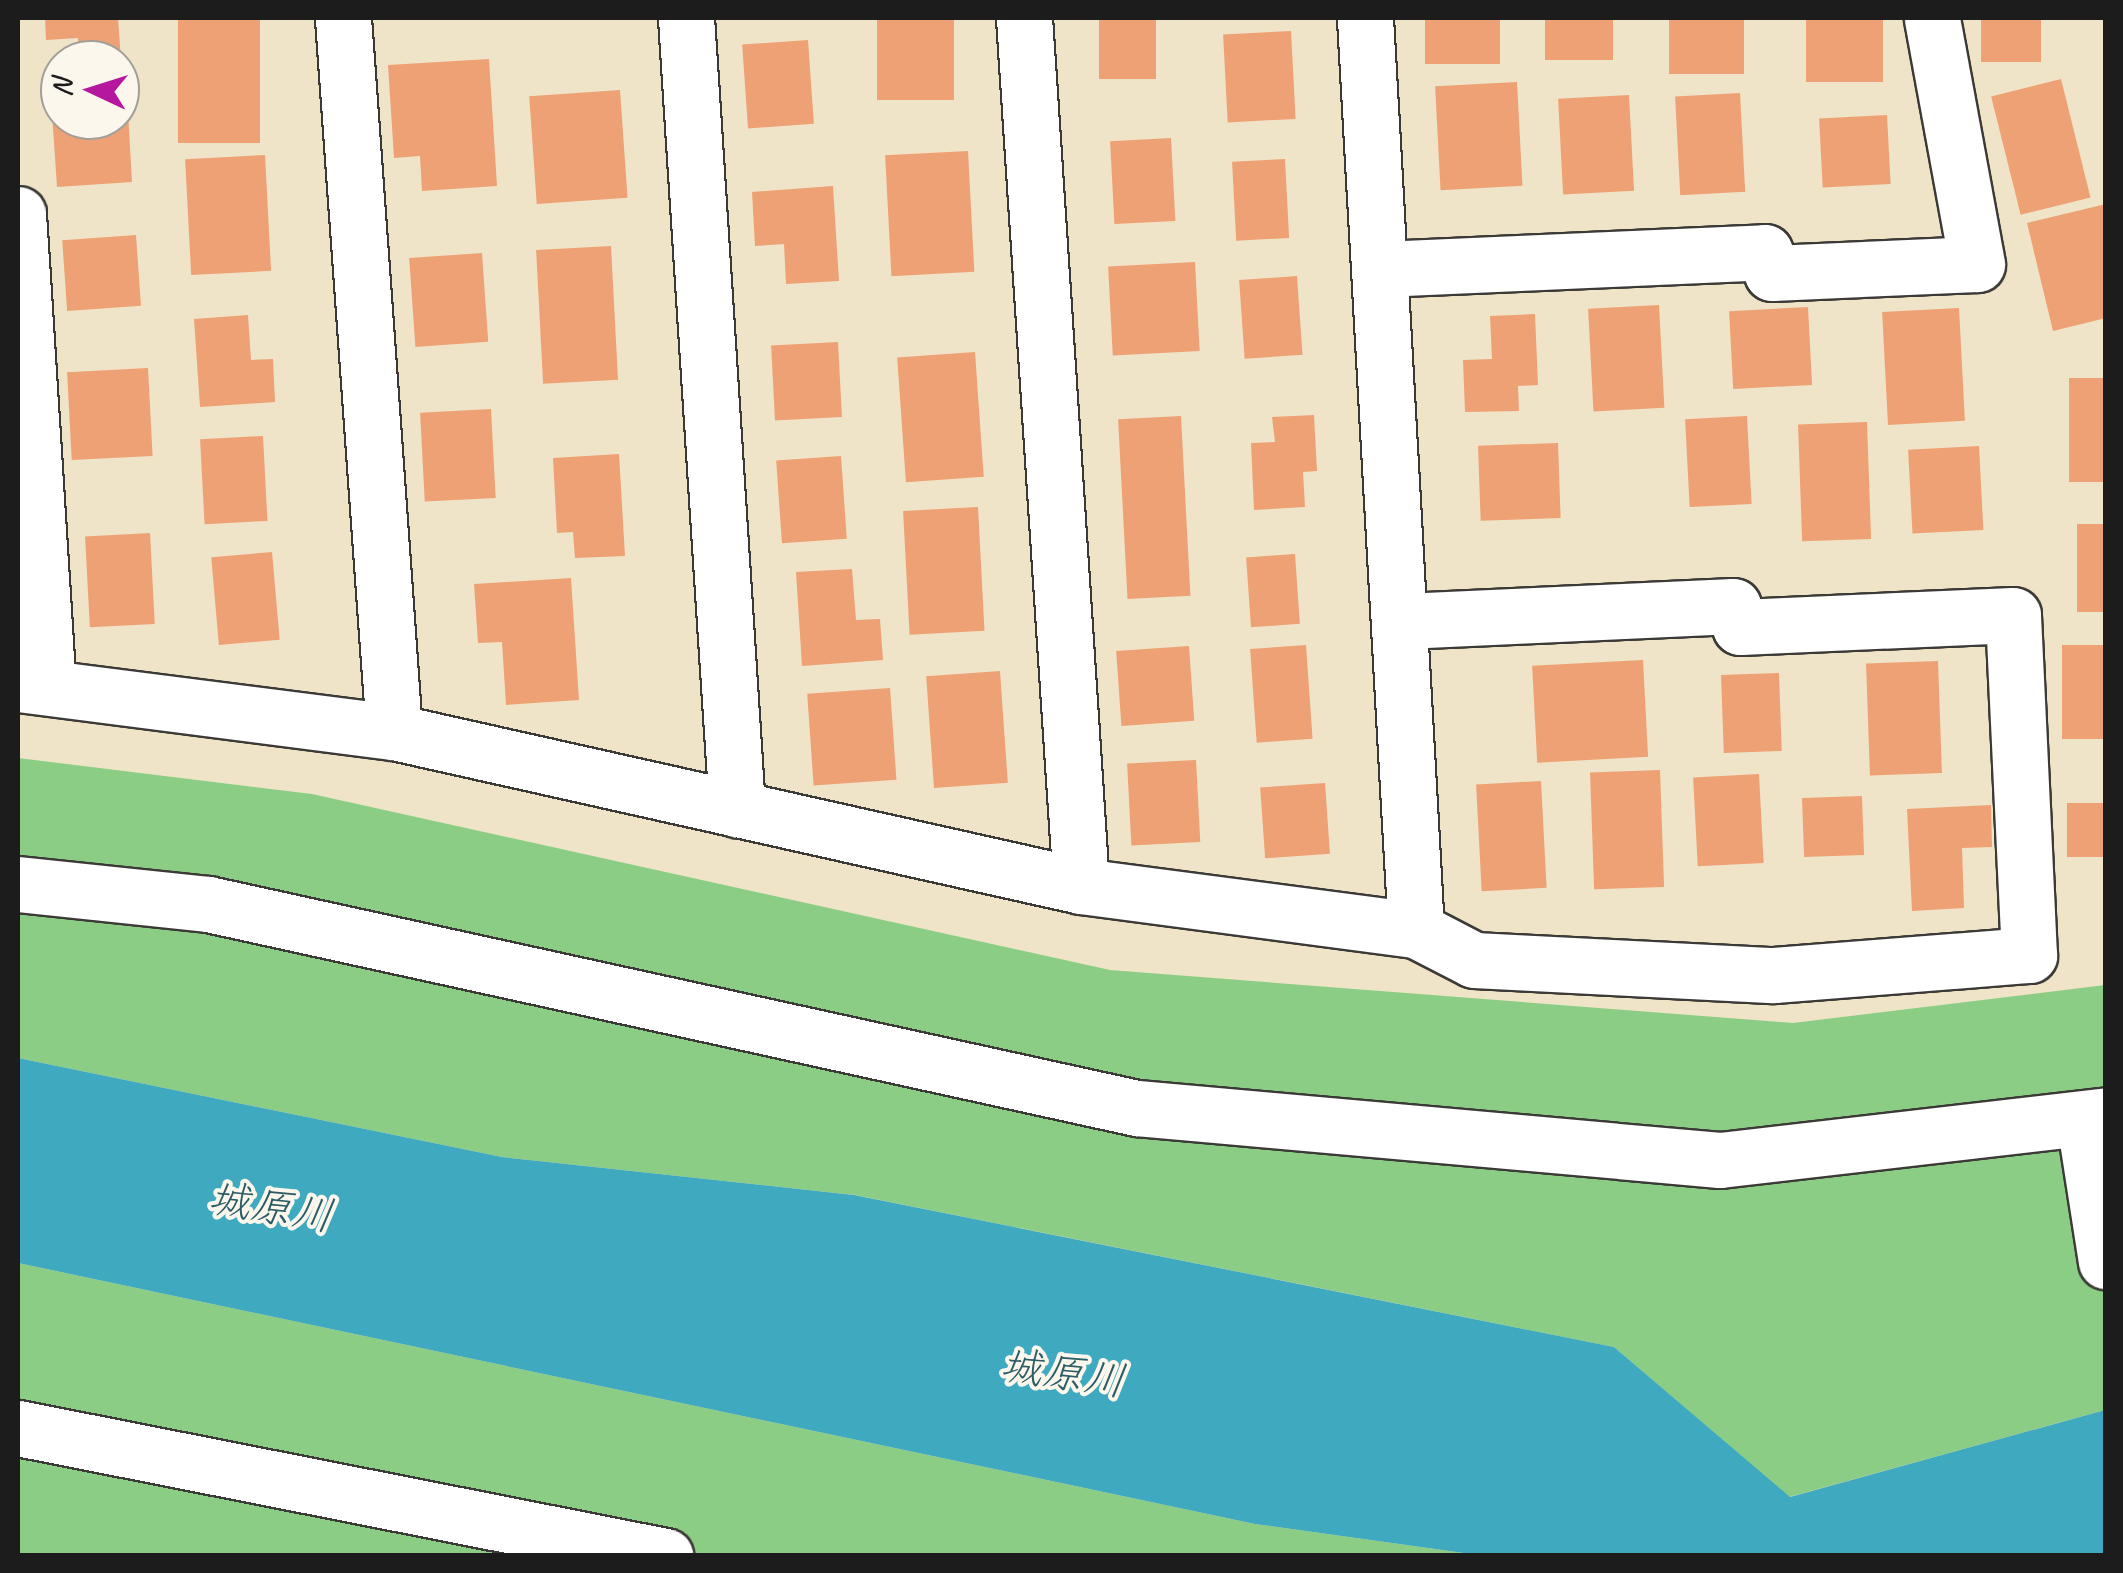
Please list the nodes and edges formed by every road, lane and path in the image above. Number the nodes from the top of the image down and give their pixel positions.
1 (342, 18) edge
2 (686, 18) edge
3 (1024, 18) edge
4 (1365, 18) edge
5 (1932, 18) edge
6 (18, 214) edge
7 (1381, 270) junction
8 (1403, 621) junction
9 (33, 686) edge
10 (394, 732) junction
11 (737, 809) junction
12 (18, 884) edge
13 (1081, 886) junction
14 (1416, 930) junction
15 (2095, 1118) edge
16 (2106, 1261) edge
17 (18, 1428) edge
18 (664, 1556) edge

1 - 10 street
2 - 11 street
3 - 13 street
4 - 7 street
5 - 7 street
6 - 9 street
7 - 8 street
8 - 14 street
8 - 14 street
9 - 10 street
10 - 11 street
11 - 13 street
12 - 15 street
13 - 14 street
15 - 16 street
17 - 18 street

